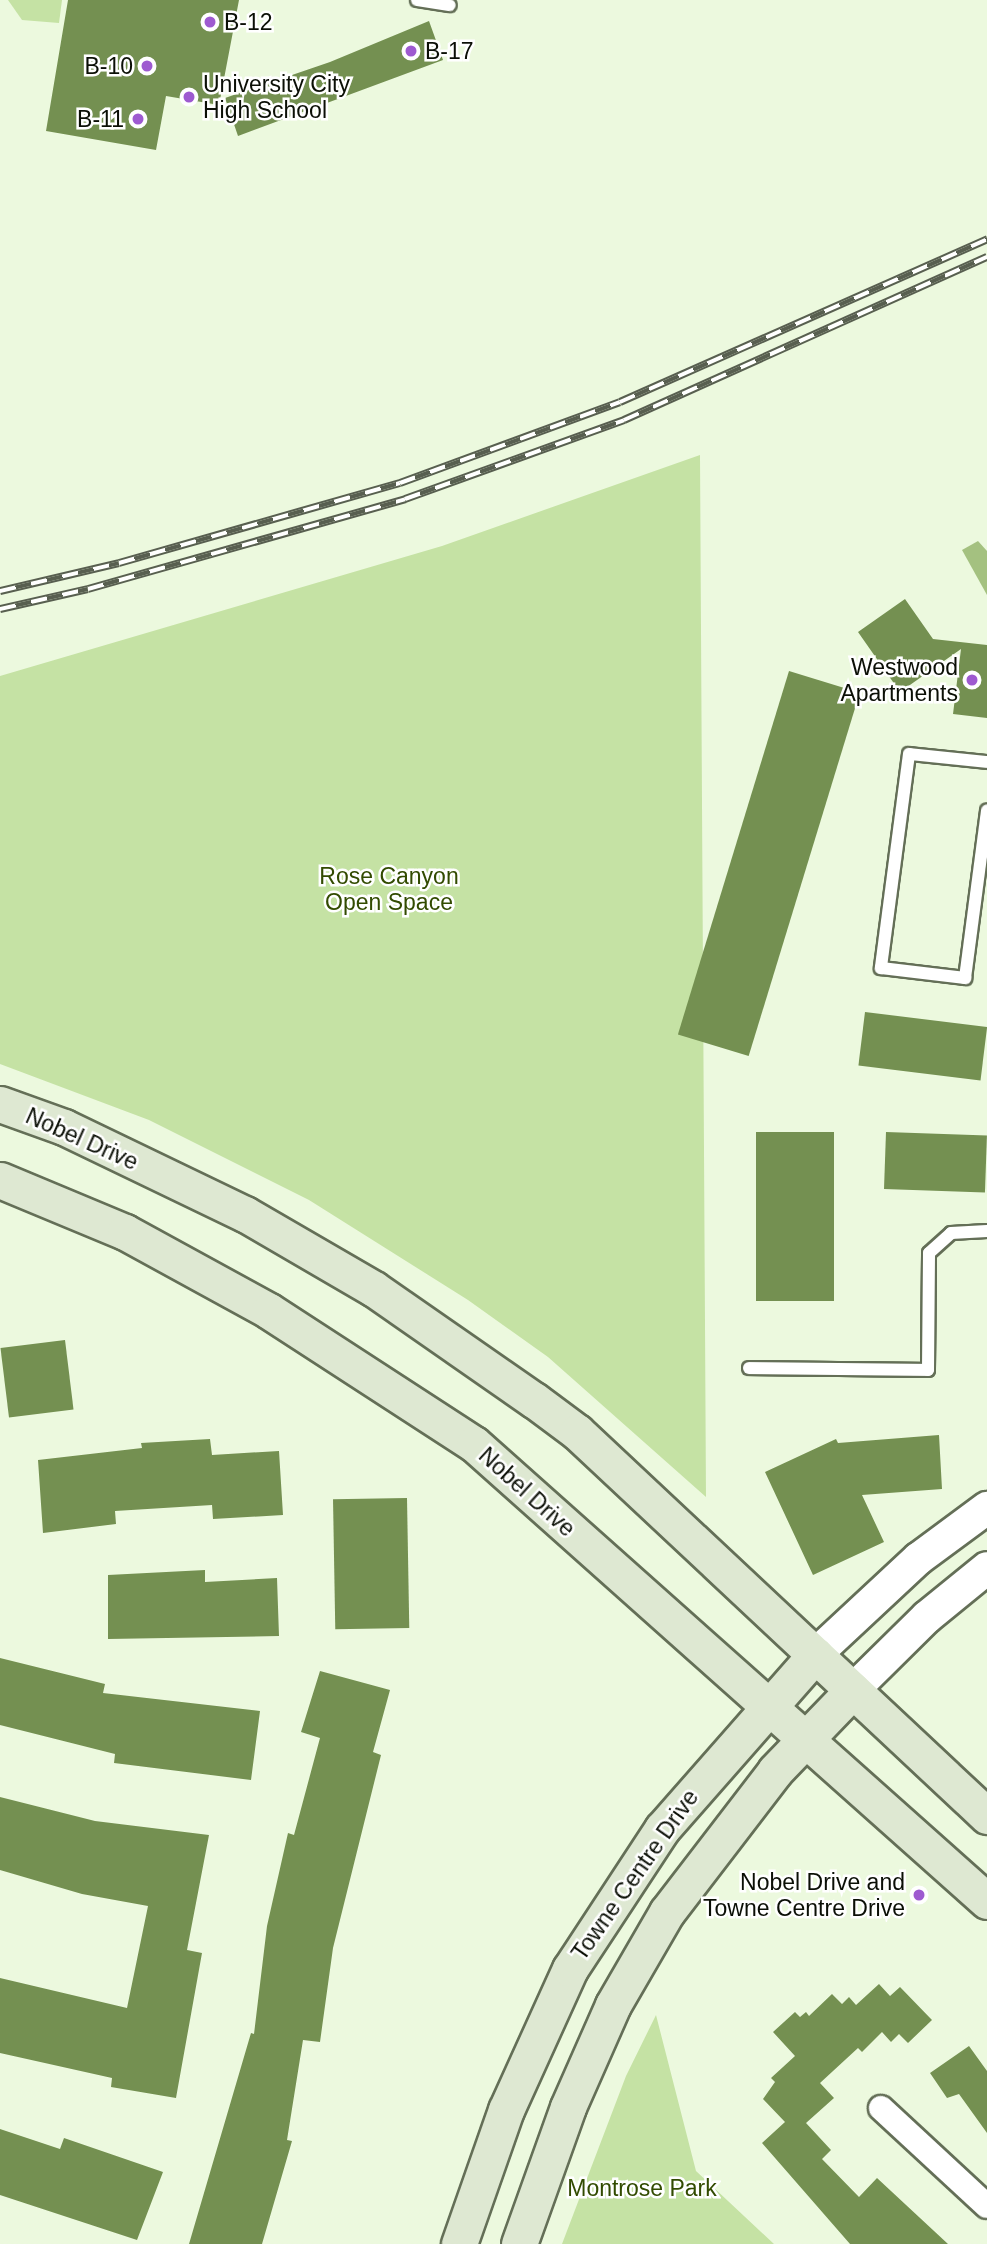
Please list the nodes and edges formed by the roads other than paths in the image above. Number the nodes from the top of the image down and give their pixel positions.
1 (417, 0) edge
2 (450, 5) dead end
3 (987, 762) edge
4 (987, 810) edge
5 (0, 1104) edge
6 (0, 1180) edge
7 (987, 1231) edge
8 (750, 1368) dead end
9 (987, 1508) edge
10 (987, 1568) edge
11 (815, 1655) junction
12 (853, 1689) junction
13 (768, 1707) junction
14 (806, 1739) junction
15 (987, 1816) edge
16 (987, 1901) edge
17 (881, 2108) dead end
18 (987, 2206) edge
19 (458, 2244) edge
20 (519, 2244) edge

1 - 2 lane
3 - 4 lane
5 - 11 main road, Nobel Drive
6 - 13 main road, Nobel Drive
7 - 8 lane
9 - 11 street
10 - 12 street
11 - 12 main road, Nobel Drive
11 - 13 main road, Towne Centre Drive
12 - 14 main road, Towne Centre Drive
12 - 15 main road, Nobel Drive
13 - 14 main road, Nobel Drive
13 - 19 main road, Towne Centre Drive
14 - 16 main road, Nobel Drive
14 - 20 main road, Towne Centre Drive
17 - 18 street

